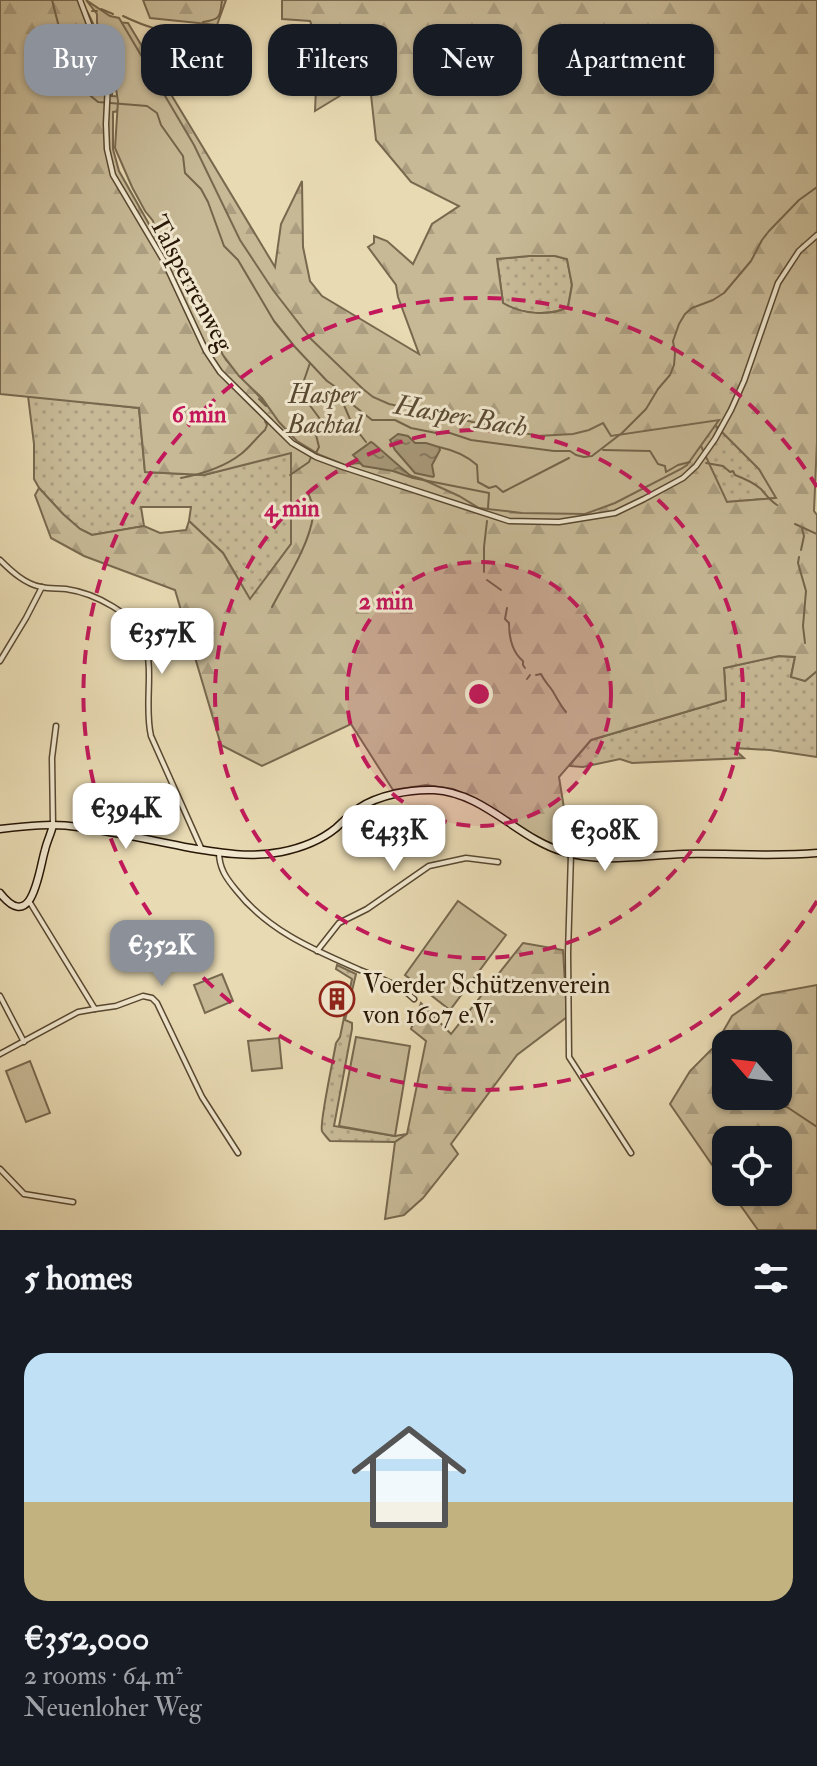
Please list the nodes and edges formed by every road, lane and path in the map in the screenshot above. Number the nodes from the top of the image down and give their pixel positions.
1 (80, 0) edge
2 (817, 235) edge
3 (0, 560) edge
4 (42, 587) junction
5 (0, 661) edge
6 (56, 726) dead end
7 (53, 825) junction
8 (39, 826) junction
9 (0, 829) edge
10 (45, 847) junction
11 (202, 850) junction
12 (219, 852) junction
13 (817, 853) edge
14 (571, 854) junction
15 (498, 862) dead end
16 (0, 893) edge
17 (29, 901) junction
18 (317, 951) junction
19 (0, 996) edge
20 (414, 999) dead end
21 (95, 1009) junction
22 (24, 1042) junction
23 (0, 1054) edge
24 (238, 1153) dead end
25 (631, 1153) dead end
26 (0, 1169) edge
27 (73, 1202) dead end

1 - 2 street, Talsperrenweg
3 - 4 street
4 - 5 street
4 - 11 street
6 - 7 street
7 - 8 main road
7 - 10 main road
7 - 11 main road
8 - 9 main road
8 - 10 main road
10 - 17 main road
11 - 12 main road
12 - 14 main road
12 - 18 street
13 - 14 main road
14 - 25 street
15 - 18 street
16 - 17 main road
17 - 21 street
18 - 20 street
19 - 22 street
21 - 22 street
21 - 24 street
22 - 23 street
26 - 27 street

